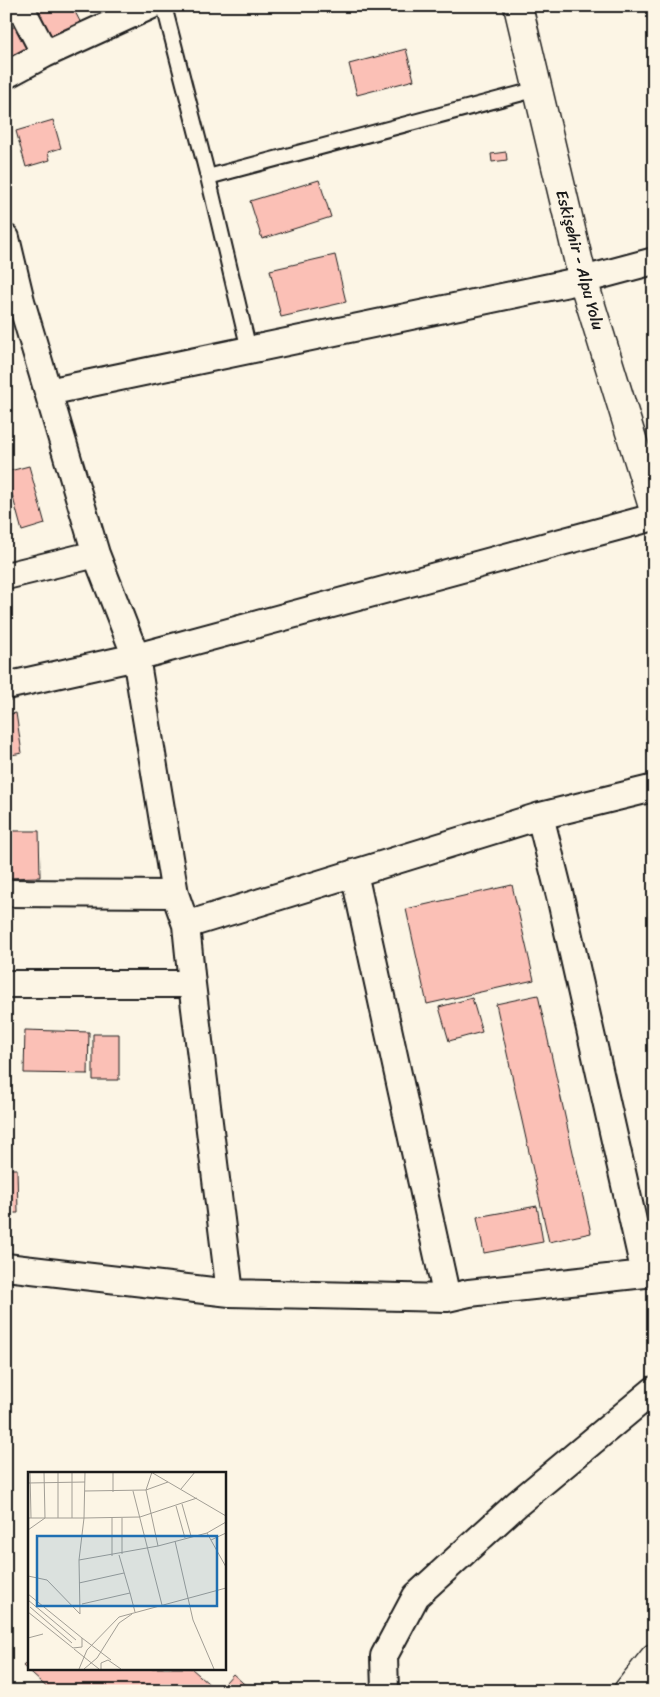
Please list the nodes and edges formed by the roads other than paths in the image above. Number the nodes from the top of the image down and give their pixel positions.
1 (20, 6) edge
2 (150, 6) edge
3 (164, 6) edge
4 (518, 6) edge
5 (45, 54) junction
6 (6, 75) edge
7 (538, 89) junction
8 (208, 177) junction
9 (7, 242) edge
10 (654, 261) edge
11 (584, 280) junction
12 (14, 303) edge
13 (249, 350) junction
14 (48, 392) junction
15 (654, 510) edge
16 (654, 517) edge
17 (96, 554) junction
18 (6, 576) edge
19 (136, 657) junction
20 (6, 686) edge
21 (654, 788) edge
22 (540, 816) junction
23 (354, 873) junction
24 (6, 893) edge
25 (175, 894) junction
26 (186, 925) junction
27 (6, 984) edge
28 (192, 984) junction
29 (6, 1267) edge
30 (650, 1274) edge
31 (230, 1293) junction
32 (447, 1298) junction
33 (654, 1390) edge
34 (654, 1658) edge
35 (385, 1691) edge
36 (628, 1691) edge

1 - 5 street
2 - 5 street
3 - 8 lane
4 - 7 main road, Eskişehir - Alpu Yolu
5 - 6 street
7 - 8 lane
7 - 11 main road, Eskişehir - Alpu Yolu
8 - 13 lane
9 - 12 street
10 - 11 street
11 - 13 street
11 - 15 main road, Eskişehir - Alpu Yolu
12 - 14 street
13 - 14 street
14 - 17 street
16 - 19 street
17 - 18 street
17 - 19 street
19 - 20 street
19 - 25 street
21 - 22 street
22 - 23 street
22 - 30 street
23 - 26 street
23 - 32 street
24 - 25 street
25 - 26 street
26 - 28 street
27 - 28 street
28 - 31 street
29 - 31 street
30 - 32 street
31 - 32 street
33 - 35 street
34 - 36 main road

